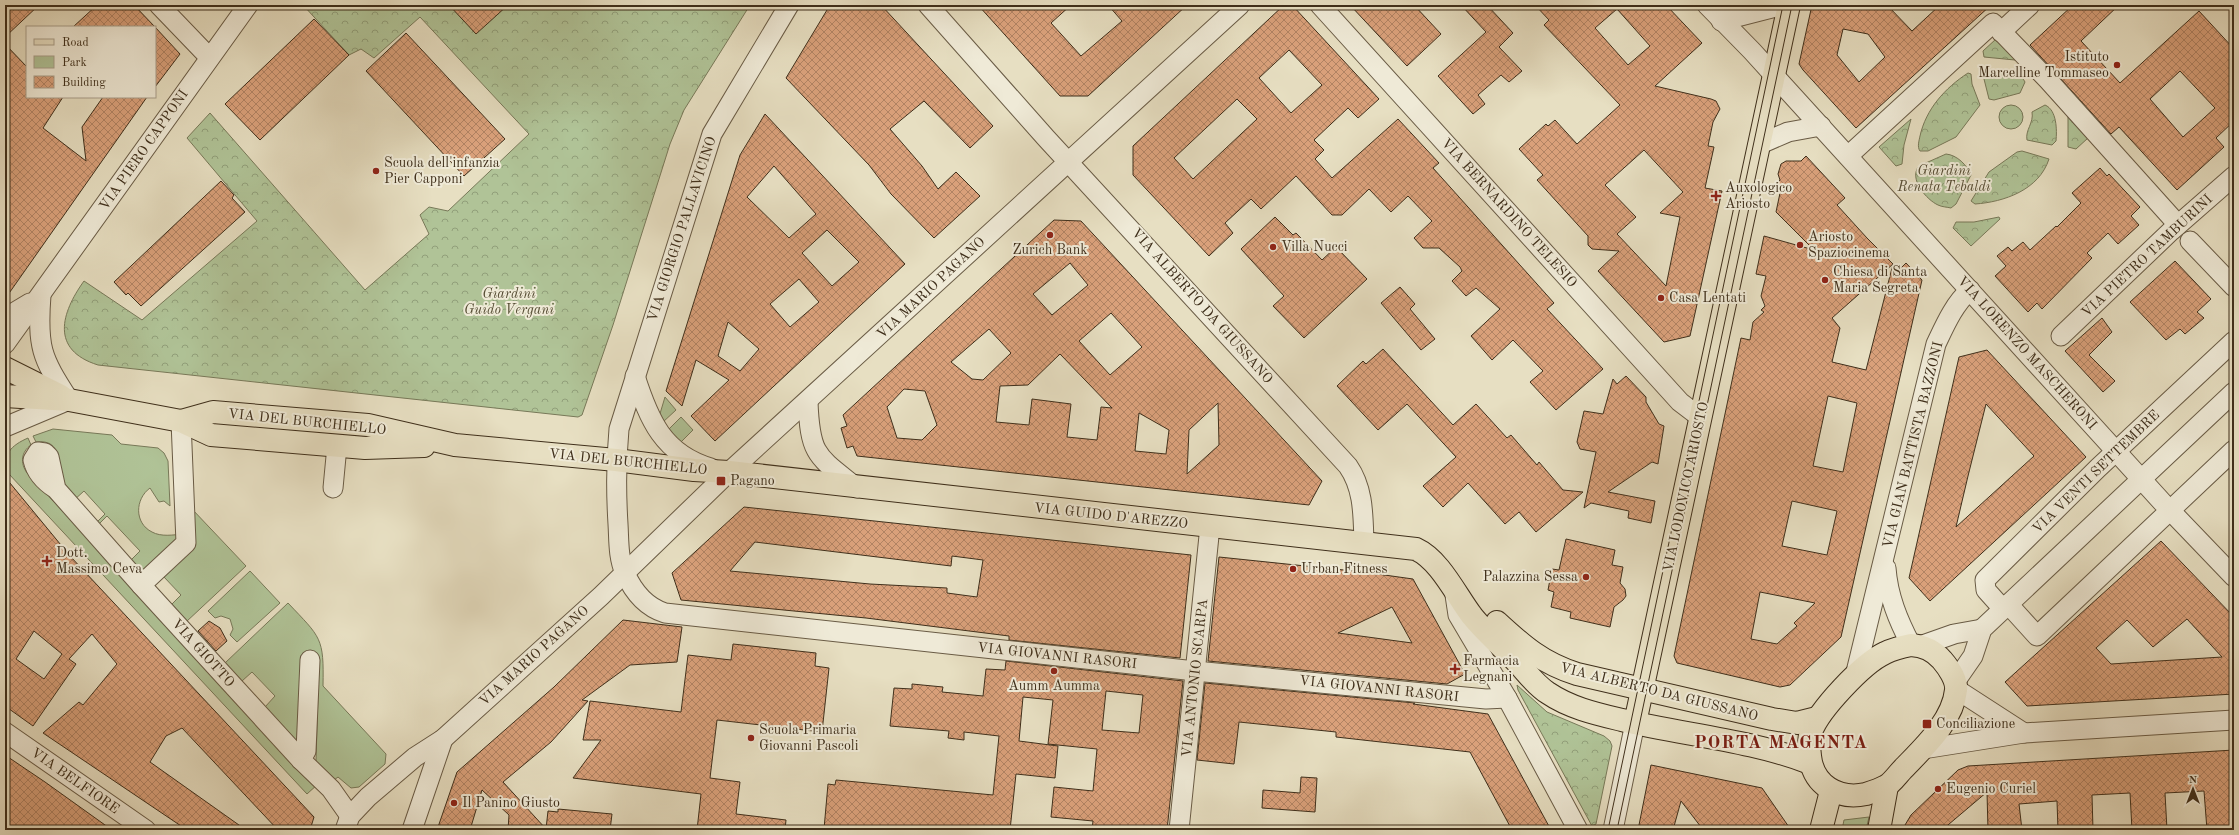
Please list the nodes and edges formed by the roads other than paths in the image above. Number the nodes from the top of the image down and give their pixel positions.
1 (159, 5) edge
2 (248, 5) edge
3 (789, 5) edge
4 (928, 5) edge
5 (1240, 5) edge
6 (1320, 5) edge
7 (1706, 5) edge
8 (1784, 5) edge
9 (1789, 5) edge
10 (2030, 5) edge
11 (1721, 21) junction
12 (2001, 32) junction
13 (209, 56) junction
14 (1772, 75) junction
15 (1821, 126) junction
16 (1758, 145) junction
17 (1848, 156) junction
18 (1069, 161) junction
19 (2234, 176) edge
20 (2172, 218) dead end
21 (2190, 241) dead end
22 (2234, 288) edge
23 (1970, 290) junction
24 (42, 295) junction
25 (5, 318) edge
26 (2061, 336) dead end
27 (2234, 341) edge
28 (5, 344) edge
29 (5, 368) edge
30 (635, 376) junction
31 (2234, 392) edge
32 (5, 396) edge
33 (69, 400) junction
34 (808, 402) junction
35 (1701, 418) junction
36 (181, 421) junction
37 (5, 427) edge
38 (456, 445) junction
39 (337, 446) junction
40 (2234, 450) edge
41 (2117, 451) junction
42 (616, 460) junction
43 (729, 472) junction
44 (2141, 479) junction
45 (333, 488) dead end
46 (858, 488) junction
47 (56, 489) dead end
48 (2169, 510) junction
49 (1210, 526) junction
50 (1364, 543) junction
51 (1885, 561) junction
52 (625, 573) junction
53 (2234, 578) edge
54 (141, 585) junction
55 (1455, 590) junction
56 (2006, 607) junction
57 (1982, 629) junction
58 (1915, 645) junction
59 (310, 660) dead end
60 (1195, 671) junction
61 (1855, 676) junction
62 (1956, 685) junction
63 (1643, 689) junction
64 (1507, 698) junction
65 (1817, 718) junction
66 (2234, 720) edge
67 (1635, 723) junction
68 (5, 732) edge
69 (2024, 733) junction
70 (443, 739) junction
71 (1923, 749) junction
72 (301, 760) junction
73 (1810, 763) junction
74 (1887, 786) junction
75 (1831, 791) junction
76 (348, 823) edge
77 (146, 830) edge
78 (412, 830) edge
79 (1180, 830) edge
80 (1578, 830) edge
81 (1613, 830) edge
82 (1821, 830) edge
83 (1879, 830) edge

1 - 13 street
2 - 13 street, VIA PIERO CAPPONI
3 - 30 street, VIA GIORGIO PALLAVICINO
4 - 18 street, VIA ALBERTO DA GIUSSANO
5 - 18 street, VIA MARIO PAGANO
6 - 35 street, VIA BERNARDINO TELESIO
7 - 11 street
8 - 11 street
9 - 14 main road, VIA LODOVICO ARIOSTO
10 - 12 street
11 - 14 street, VIA LORENZO MASCHERONI
12 - 17 street
12 - 20 street
13 - 24 street, VIA PIERO CAPPONI
14 - 15 street, VIA LORENZO MASCHERONI
14 - 16 main road, VIA LODOVICO ARIOSTO
15 - 16 street
15 - 17 street, VIA LORENZO MASCHERONI
16 - 35 main road, VIA LODOVICO ARIOSTO
17 - 23 street, VIA LORENZO MASCHERONI
18 - 34 street, VIA MARIO PAGANO
18 - 50 street, VIA ALBERTO DA GIUSSANO
19 - 26 street, VIA PIETRO TAMBURINI
21 - 22 street
23 - 41 street, VIA LORENZO MASCHERONI
23 - 51 street, VIA GIAN BATTISTA BAZZONI
24 - 25 street
24 - 28 street, VIA PIERO CAPPONI
24 - 33 street
27 - 41 street, VIA VENTI SETTEMBRE
29 - 33 main road
30 - 42 street, VIA GIORGIO PALLAVICINO
30 - 43 street
31 - 44 street
32 - 33 main road, VIA DEL BURCHIELLO
33 - 36 main road, VIA DEL BURCHIELLO
33 - 37 street
34 - 43 street, VIA MARIO PAGANO
34 - 46 street
35 - 63 main road, VIA LODOVICO ARIOSTO
36 - 38 main road, VIA DEL BURCHIELLO
36 - 39 main road, VIA DEL BURCHIELLO
36 - 54 street
38 - 39 main road, VIA DEL BURCHIELLO
38 - 42 main road, VIA DEL BURCHIELLO
39 - 45 street
40 - 48 street, VIA VENTI SETTEMBRE
41 - 44 street, VIA LORENZO MASCHERONI
41 - 56 street, VIA VENTI SETTEMBRE
42 - 43 main road, VIA DEL BURCHIELLO
42 - 52 street
43 - 46 main road, VIA GUIDO D'AREZZO
43 - 52 street, VIA MARIO PAGANO
44 - 48 street, VIA LORENZO MASCHERONI
44 - 56 street
46 - 49 main road, VIA GUIDO D'AREZZO
47 - 54 street, VIA GIOTTO
48 - 53 street, VIA LORENZO MASCHERONI
48 - 56 street, VIA VENTI SETTEMBRE
49 - 50 main road, VIA GUIDO D'AREZZO
49 - 60 street, VIA ANTONIO SCARPA
50 - 55 main road, VIA ALBERTO DA GIUSSANO
51 - 58 street, VIA GIAN BATTISTA BAZZONI
51 - 61 street, VIA GIAN BATTISTA BAZZONI
52 - 60 street, VIA GIOVANNI RASORI
52 - 70 street, VIA MARIO PAGANO
54 - 72 street, VIA GIOTTO
55 - 63 main road, VIA ALBERTO DA GIUSSANO
55 - 64 street
55 - 67 main road, VIA ALBERTO DA GIUSSANO
56 - 57 street
57 - 58 street
57 - 62 street
58 - 61 main road
58 - 62 main road
59 - 72 street
60 - 64 street, VIA GIOVANNI RASORI
60 - 79 street, VIA ANTONIO SCARPA
61 - 65 main road
62 - 69 street
62 - 71 main road
63 - 65 main road, VIA ALBERTO DA GIUSSANO
63 - 67 main road, VIA LODOVICO ARIOSTO
64 - 80 street
65 - 73 main road
66 - 69 street
67 - 73 main road, VIA ALBERTO DA GIUSSANO
67 - 81 street, VIA LODOVICO ARIOSTO
68 - 77 street, VIA BELFIORE
69 - 71 street
70 - 76 street, VIA MARIO PAGANO
70 - 78 street
71 - 74 main road
72 - 76 street, VIA GIOTTO
73 - 75 main road
74 - 75 main road
74 - 83 main road
75 - 82 main road

